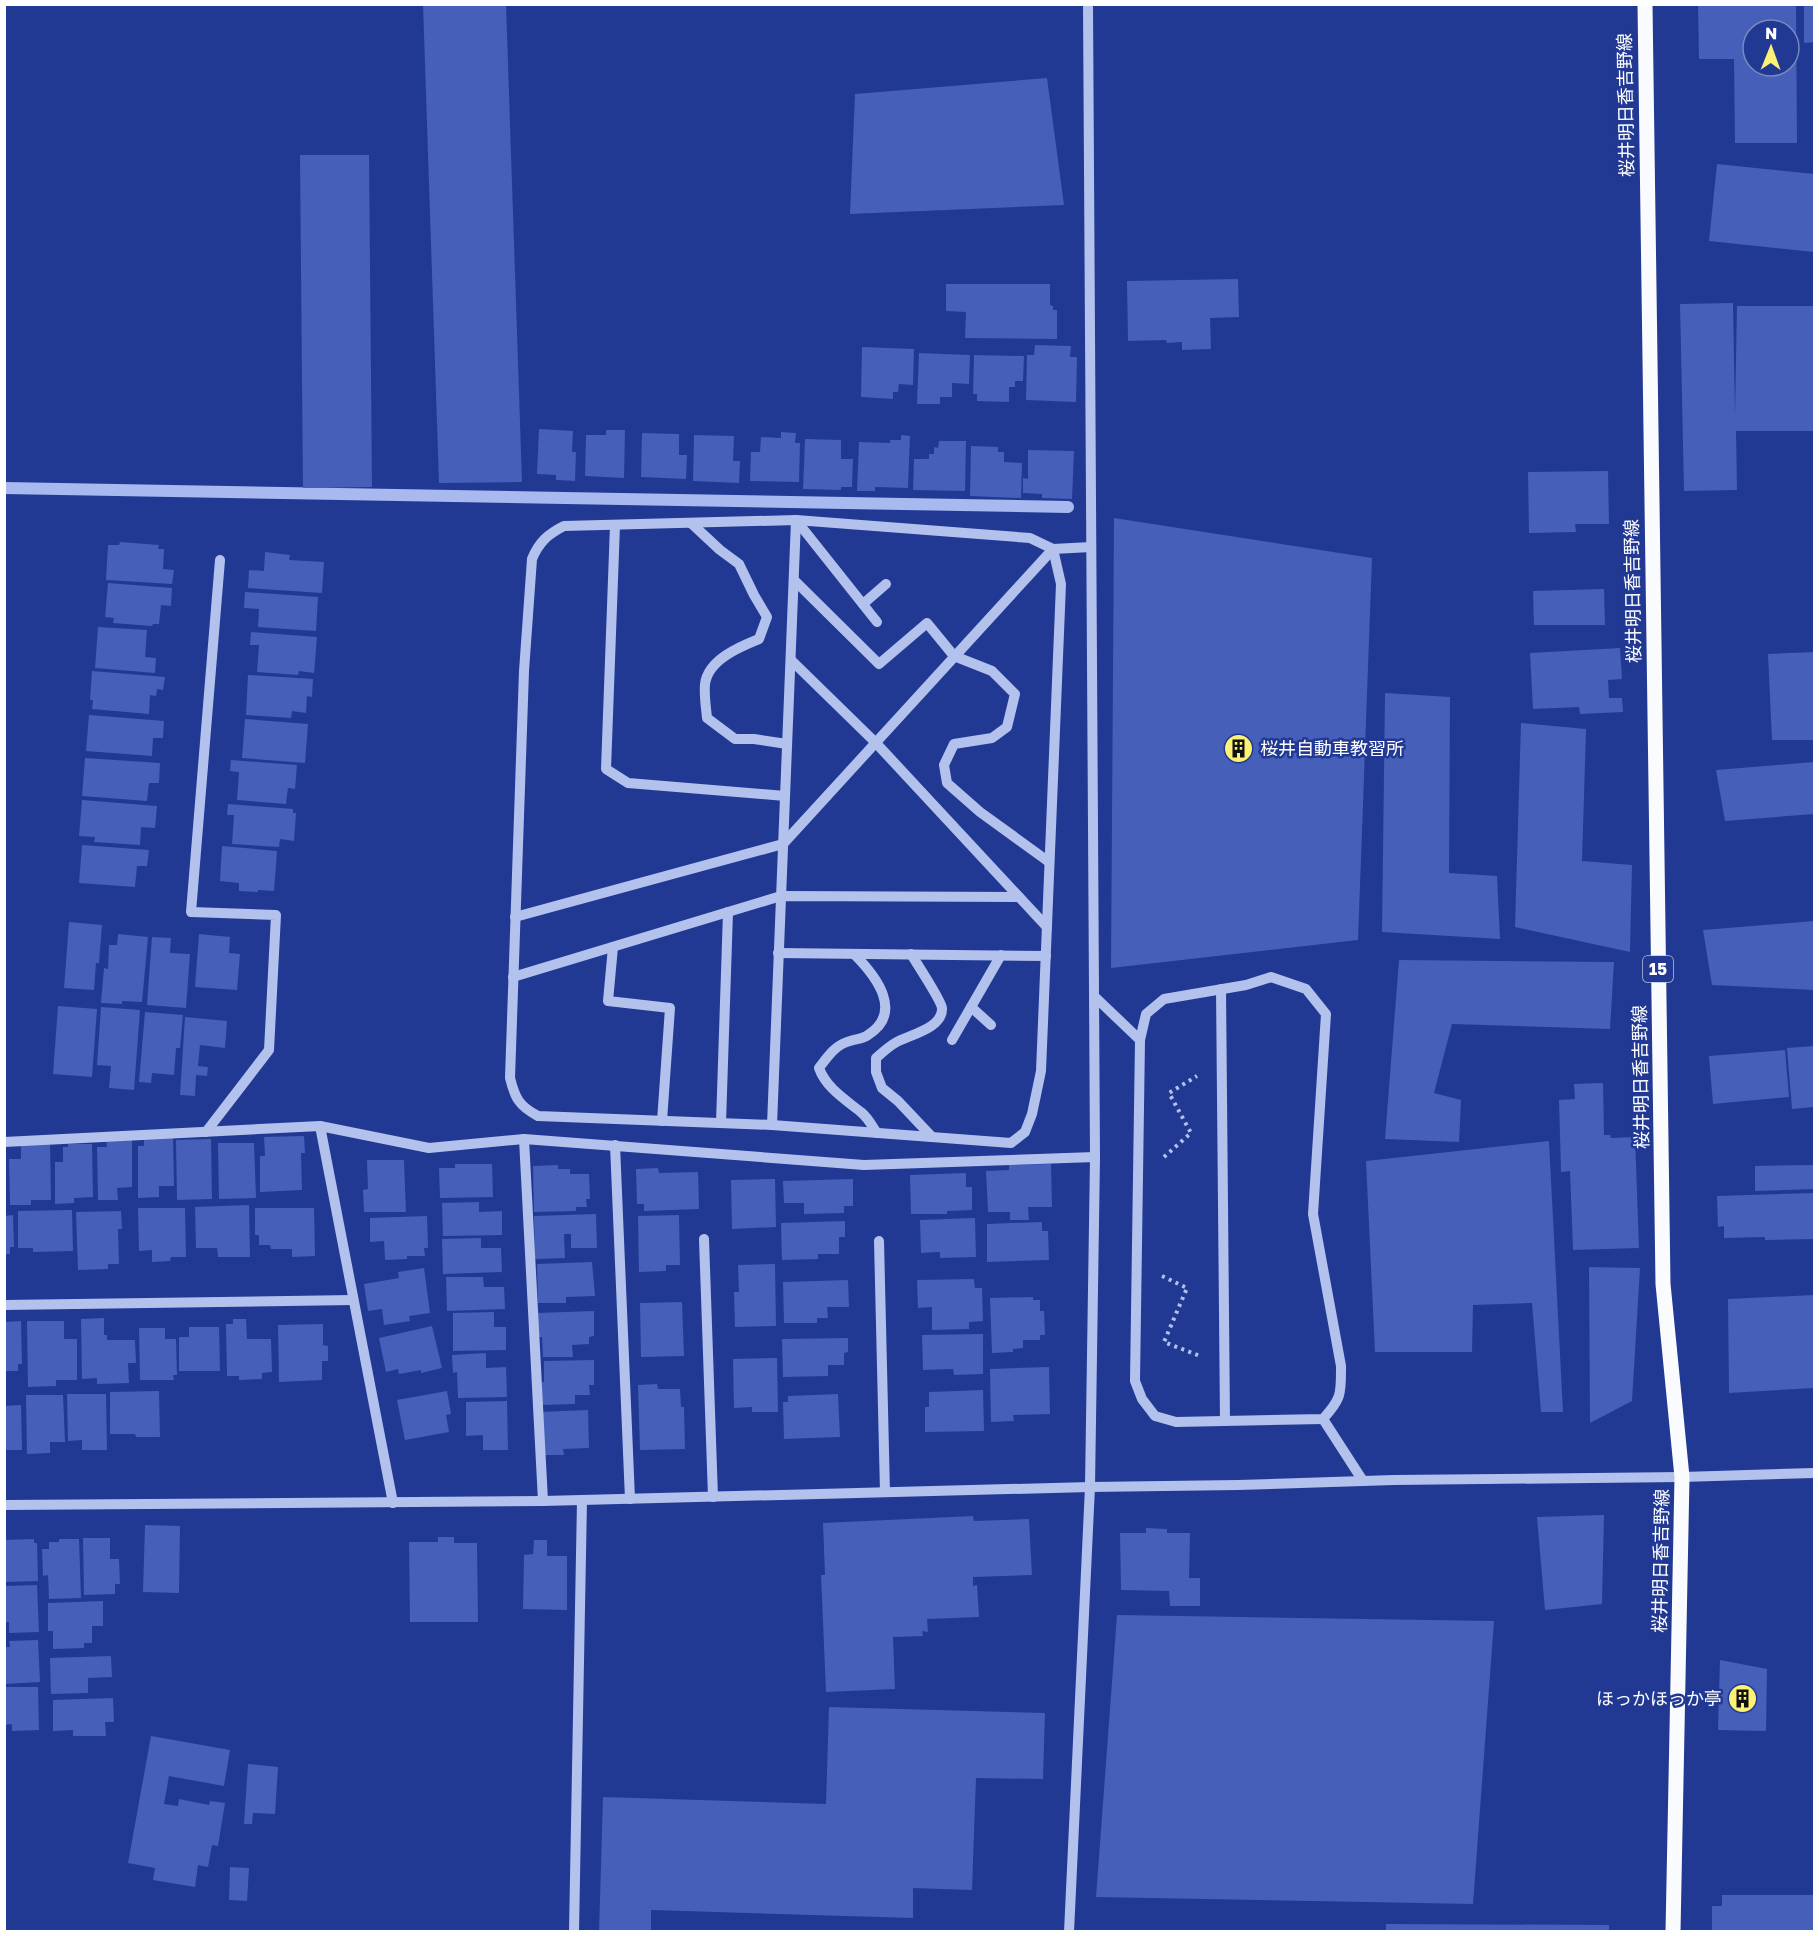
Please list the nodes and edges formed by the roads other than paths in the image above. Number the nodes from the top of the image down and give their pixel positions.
1 (1088, 4) edge
2 (1644, 4) edge
3 (796, 520) junction
4 (691, 523) junction
5 (615, 525) junction
6 (1091, 547) junction
7 (1053, 549) junction
8 (219, 560) dead end
9 (794, 580) junction
10 (886, 584) dead end
11 (862, 604) junction
12 (877, 622) dead end
13 (954, 656) junction
14 (791, 660) junction
15 (875, 742) junction
16 (787, 744) junction
17 (785, 796) junction
18 (783, 844) junction
19 (1049, 862) junction
20 (781, 896) junction
21 (1019, 897) junction
22 (728, 912) junction
23 (516, 917) junction
24 (1047, 927) junction
25 (614, 947) junction
26 (778, 953) junction
27 (854, 954) junction
28 (911, 954) junction
29 (1000, 955) junction
30 (1046, 956) junction
31 (513, 977) junction
32 (1221, 989) junction
33 (1094, 996) junction
34 (971, 1007) junction
35 (991, 1025) dead end
36 (952, 1040) dead end
37 (1140, 1040) junction
38 (662, 1121) junction
39 (721, 1123) junction
40 (772, 1125) junction
41 (320, 1126) junction
42 (206, 1132) junction
43 (877, 1133) junction
44 (932, 1137) junction
45 (524, 1138) junction
46 (4, 1142) edge
47 (615, 1145) junction
48 (1095, 1157) junction
49 (704, 1239) dead end
50 (879, 1240) dead end
51 (353, 1300) junction
52 (4, 1305) edge
53 (1323, 1419) junction
54 (1225, 1421) junction
55 (1815, 1473) edge
56 (1682, 1477) junction
57 (1363, 1481) junction
58 (1090, 1486) junction
59 (885, 1492) junction
60 (713, 1497) junction
61 (630, 1499) junction
62 (582, 1500) junction
63 (543, 1501) junction
64 (393, 1503) junction
65 (4, 1505) edge
66 (574, 1932) edge
67 (1069, 1932) edge
68 (1673, 1932) edge

1 - 6 street
2 - 56 main road, 桜井明日香吉野線 / 15
3 - 4 street
3 - 7 street
3 - 9 street
3 - 11 street
4 - 5 street
4 - 16 street
5 - 17 street
5 - 23 street
6 - 7 street
6 - 33 street
7 - 13 street
7 - 19 street
8 - 42 street
9 - 13 street
9 - 14 street
10 - 11 street
11 - 12 street
13 - 15 street
13 - 19 street
14 - 15 street
14 - 16 street
15 - 18 street
15 - 21 street
16 - 17 street
17 - 18 street
18 - 20 street
18 - 23 street
19 - 24 street
20 - 21 street
20 - 22 street
20 - 26 street
21 - 24 street
22 - 25 street
22 - 39 street
23 - 31 street
24 - 30 street
25 - 31 street
25 - 38 street
26 - 27 street
26 - 40 street
27 - 28 street
27 - 43 street
28 - 29 street
28 - 44 street
29 - 30 street
29 - 34 street
30 - 44 street
31 - 38 street
32 - 37 street
32 - 53 street
32 - 54 street
33 - 37 street
33 - 48 street
34 - 35 street
34 - 36 street
37 - 54 street
38 - 39 street
39 - 40 street
40 - 43 street
41 - 42 street
41 - 45 street
41 - 51 street
42 - 46 street
43 - 44 street
45 - 47 street
45 - 63 street
47 - 48 street
47 - 61 street
48 - 58 street
49 - 60 street
50 - 59 street
51 - 52 street
51 - 64 street
53 - 54 street
53 - 57 street
55 - 56 street
56 - 57 street
56 - 68 main road, 桜井明日香吉野線 / 15
57 - 58 street
58 - 59 street
58 - 67 street
59 - 60 street
60 - 61 street
61 - 62 street
62 - 63 street
62 - 66 street
63 - 64 street
64 - 65 street

